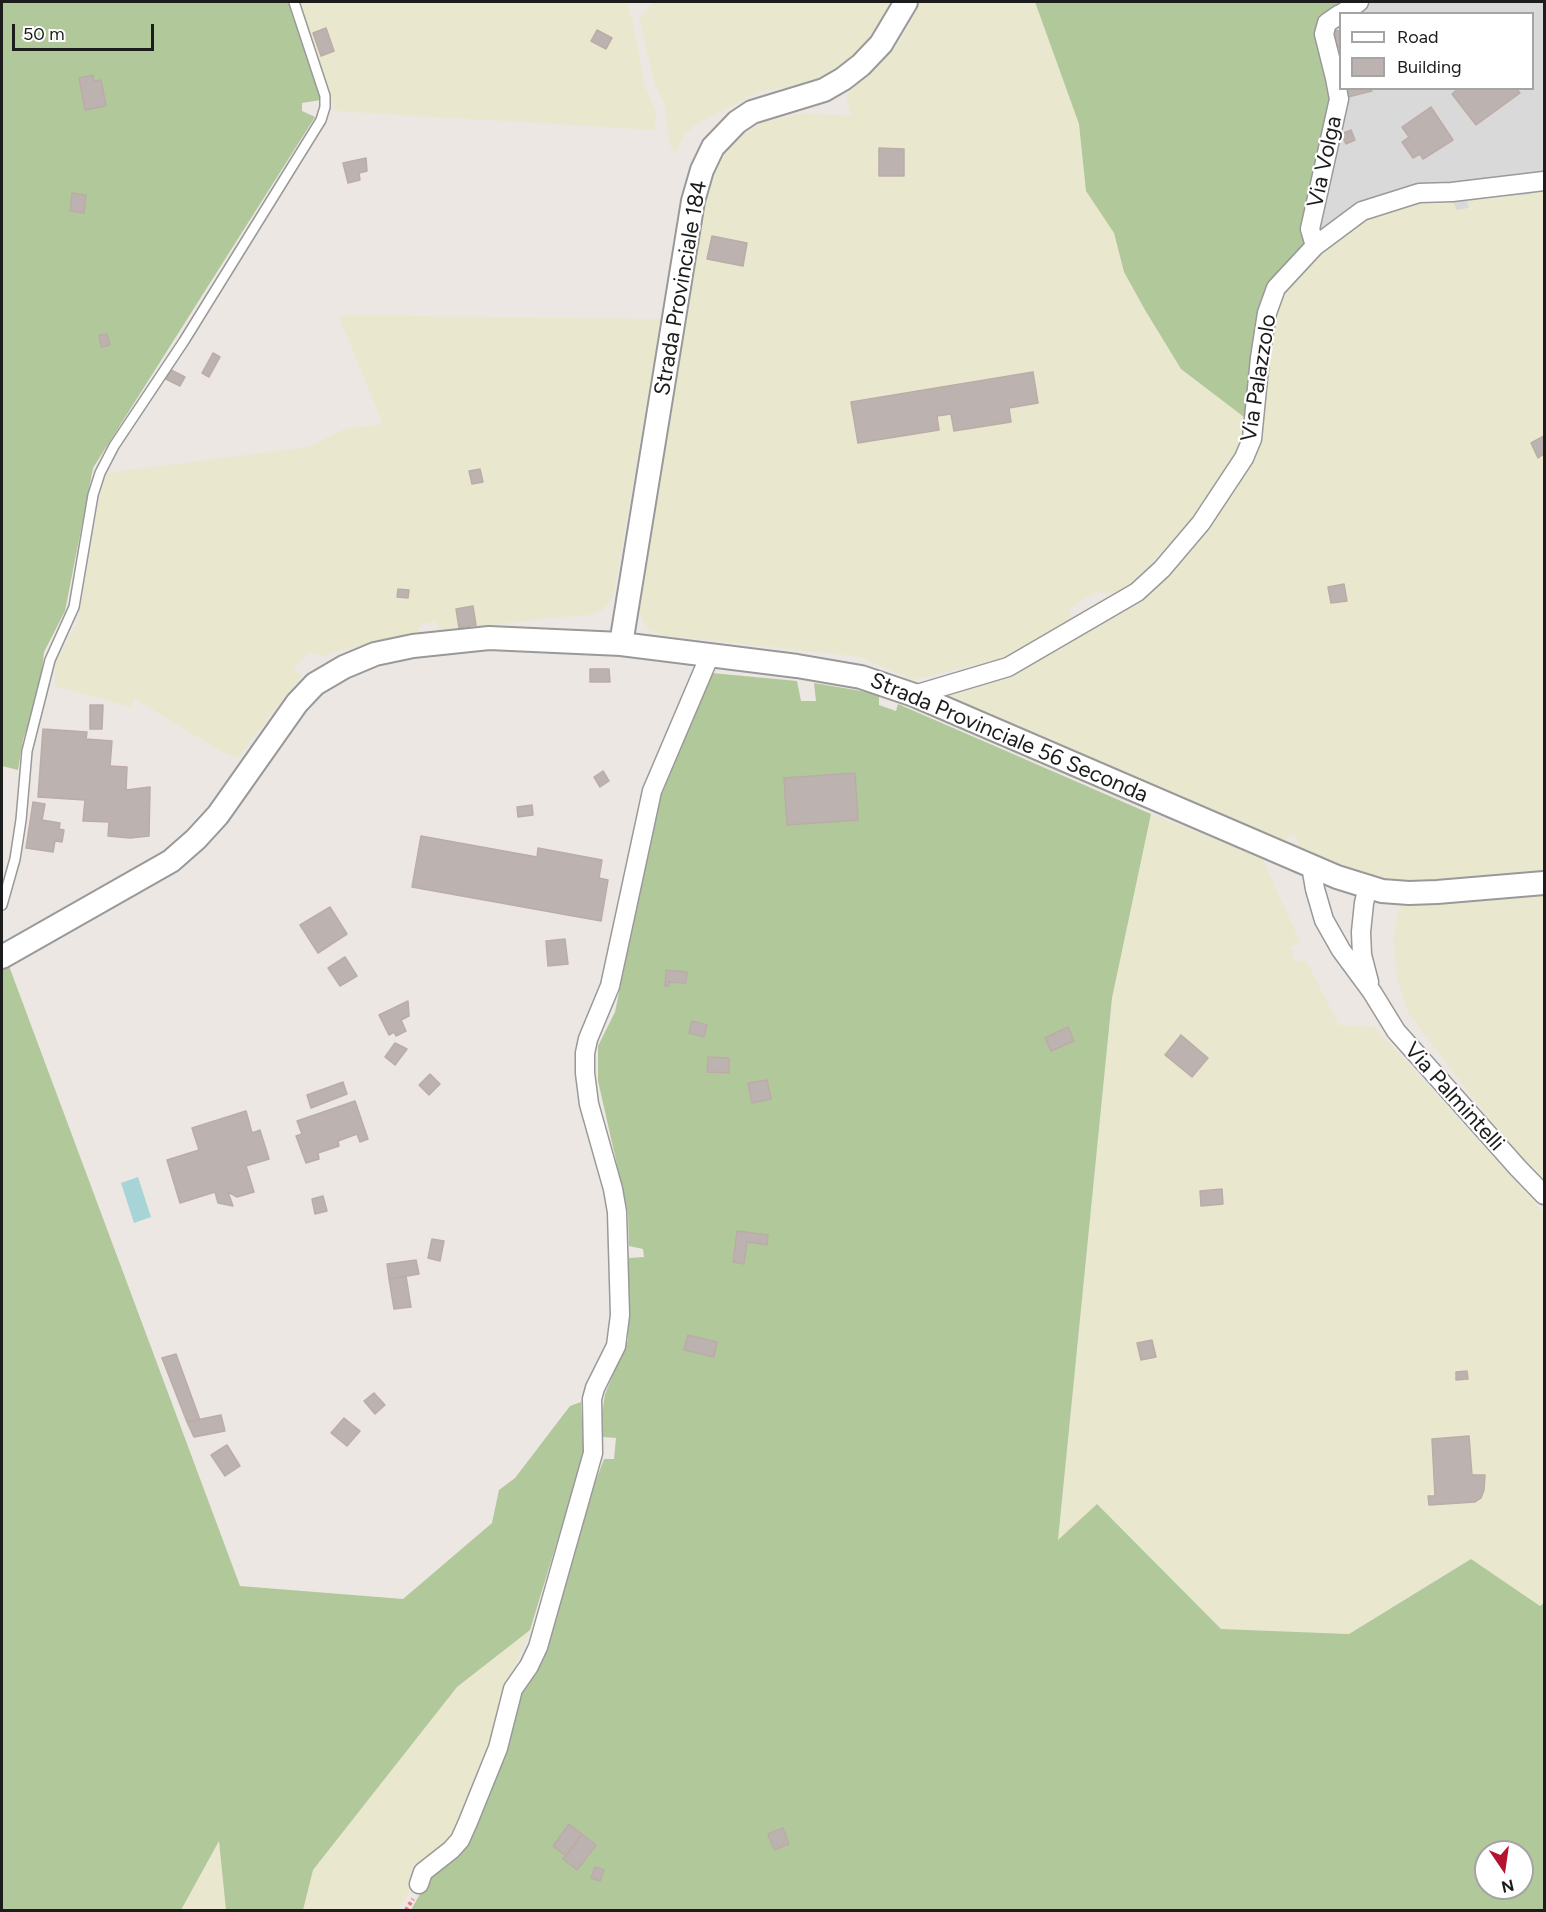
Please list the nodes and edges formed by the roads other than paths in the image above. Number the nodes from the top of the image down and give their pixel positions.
1 (294, 2) edge
2 (906, 2) edge
3 (1359, 2) edge
4 (1344, 12) edge
5 (1339, 15) edge
6 (1545, 181) edge
7 (1315, 246) junction
8 (621, 644) junction
9 (710, 655) junction
10 (914, 694) junction
11 (1311, 866) junction
12 (1545, 883) edge
13 (1368, 886) junction
14 (2, 905) edge
15 (2, 957) edge
16 (1372, 992) junction
17 (1545, 1195) edge
18 (419, 1884) dead end

1 - 14 lane
2 - 8 street, Strada Provinciale 184
3 - 4 street, Via Volga
5 - 7 street, Via Volga
6 - 7 street, Via Palazzolo
7 - 10 street, Via Palazzolo
8 - 9 street, Strada Provinciale 56 Seconda
8 - 15 street, Strada Provinciale 56 Seconda
9 - 10 street, Strada Provinciale 56 Seconda
9 - 18 street
10 - 11 street, Strada Provinciale 56 Seconda
11 - 13 street, Strada Provinciale 56 Seconda
11 - 16 street
12 - 13 street, Strada Provinciale 56 Seconda
13 - 16 street
16 - 17 street, Via Palmintelli

